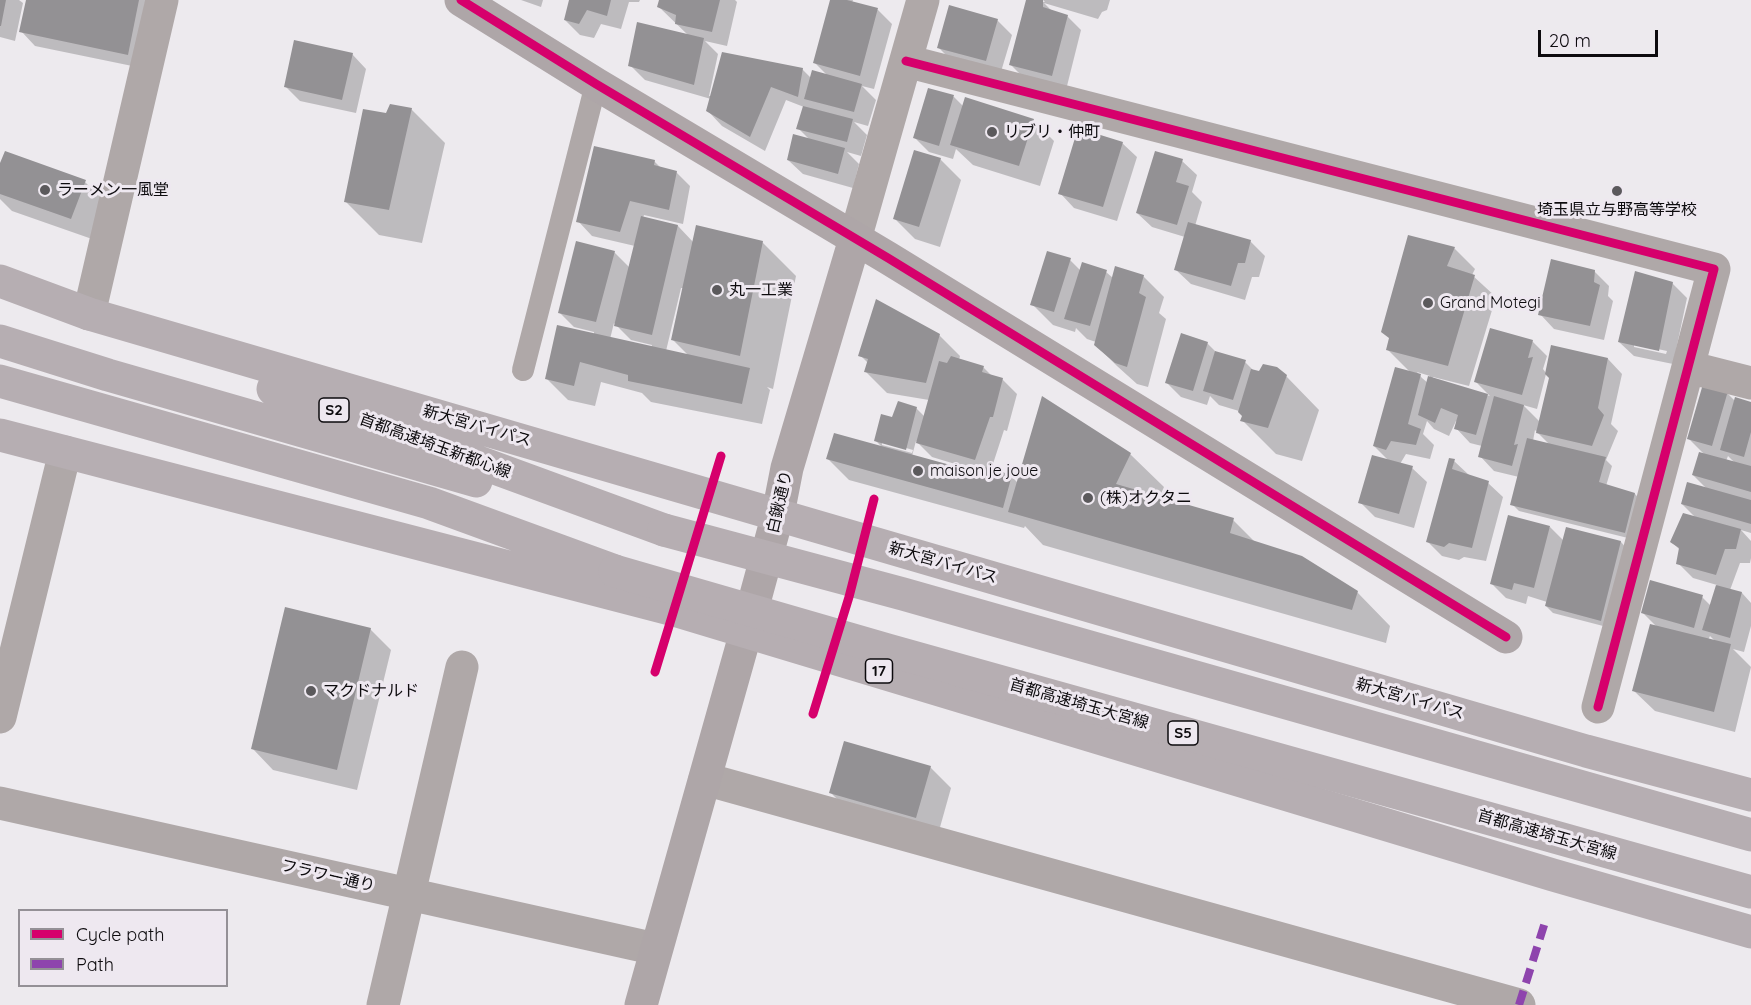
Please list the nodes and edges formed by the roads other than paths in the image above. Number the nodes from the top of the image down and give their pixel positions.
1 (162, 0) edge
2 (461, 0) edge
3 (923, 0) edge
4 (906, 61) junction
5 (596, 84) junction
6 (855, 238) junction
7 (0, 281) edge
8 (0, 299) edge
9 (89, 314) junction
10 (0, 341) edge
11 (1688, 367) junction
12 (523, 370) dead end
13 (0, 381) edge
14 (1751, 383) edge
15 (0, 421) edge
16 (0, 435) edge
17 (65, 452) junction
18 (778, 514) junction
19 (664, 530) junction
20 (615, 571) junction
21 (746, 632) junction
22 (1506, 637) dead end
23 (462, 667) dead end
24 (1598, 707) dead end
25 (0, 717) edge
26 (705, 779) junction
27 (1751, 795) edge
28 (0, 803) edge
29 (1751, 835) edge
30 (1751, 892) edge
31 (408, 894) junction
32 (1751, 932) edge
33 (656, 949) junction
34 (383, 1005) edge
35 (641, 1005) edge
36 (1519, 1005) edge

1 - 9 street
2 - 5 street
3 - 4 street, 白鍬通り
4 - 6 street, 白鍬通り
4 - 11 street
5 - 6 street
5 - 12 lane
6 - 18 street, 白鍬通り
6 - 22 street
7 - 9 highway, 新大宮バイパス
8 - 19 highway, 首都高速埼玉新都心線 / S2
9 - 18 highway, 新大宮バイパス
10 - 19 highway
11 - 14 street
11 - 24 street
13 - 20 highway
15 - 20 highway
16 - 17 highway, 17
17 - 21 highway, 17
17 - 25 street
18 - 21 street, 白鍬通り
18 - 27 highway, 新大宮バイパス
19 - 29 highway, bridge
20 - 30 highway, 首都高速埼玉大宮線 / S5, bridge
21 - 26 street, 白鍬通り
21 - 32 highway, 17
23 - 31 street
26 - 33 street, 白鍬通り
26 - 36 street
28 - 31 street, フラワー通り
31 - 33 street, フラワー通り
31 - 34 street
33 - 35 street, 白鍬通り

